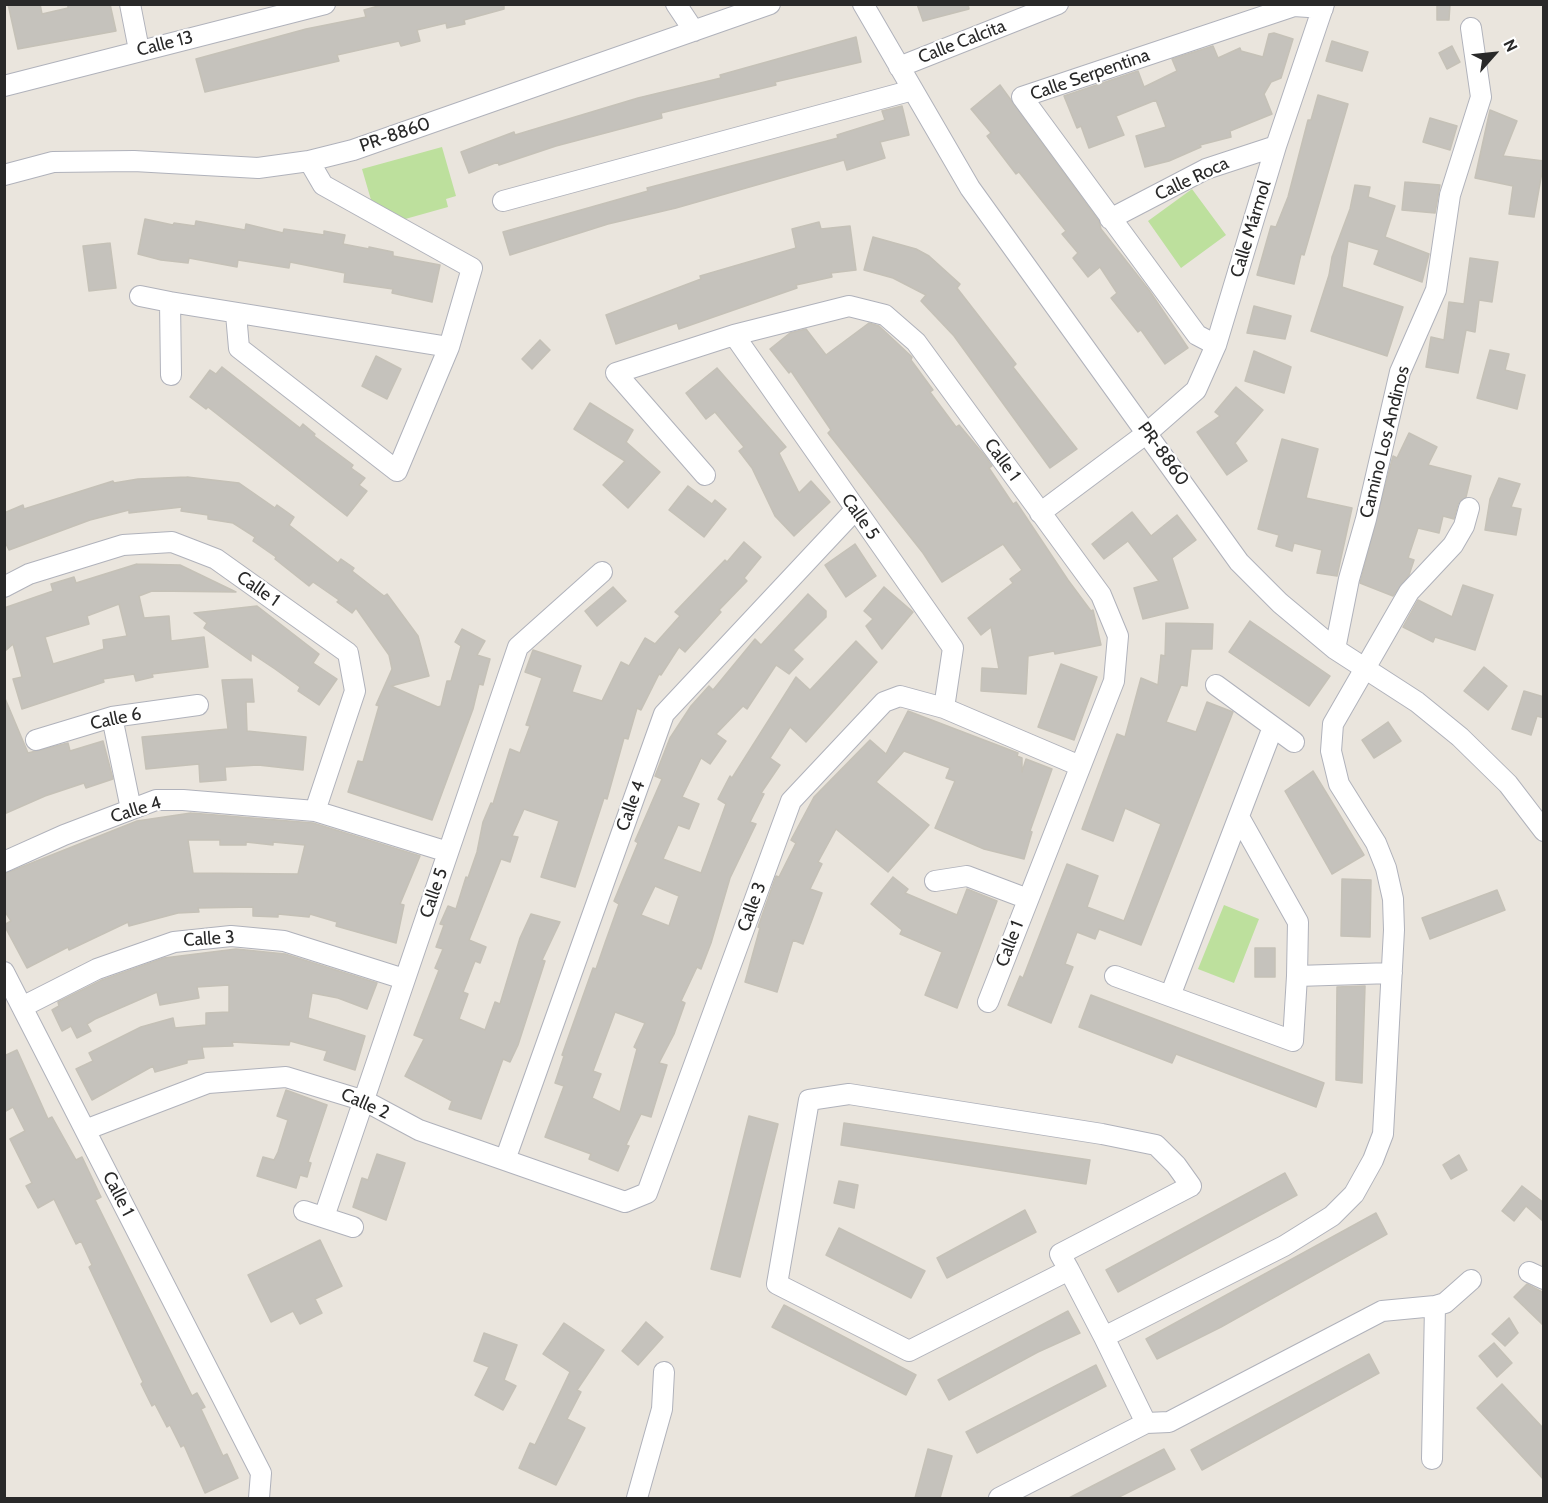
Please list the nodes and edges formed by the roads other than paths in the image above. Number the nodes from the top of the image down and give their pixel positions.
1 (130, 4) edge
2 (325, 4) edge
3 (676, 4) edge
4 (770, 4) edge
5 (863, 4) edge
6 (1058, 4) edge
7 (1323, 6) edge
8 (280, 10) edge
9 (1471, 28) dead end
10 (694, 31) junction
11 (139, 51) junction
12 (899, 67) junction
13 (4, 86) edge
14 (913, 90) junction
15 (1276, 146) junction
16 (309, 160) junction
17 (4, 175) edge
18 (503, 201) dead end
19 (1110, 219) junction
20 (140, 296) dead end
21 (170, 302) junction
22 (236, 314) junction
23 (734, 335) junction
24 (1216, 345) junction
25 (449, 347) junction
26 (171, 375) dead end
27 (1148, 433) junction
28 (705, 475) dead end
29 (1470, 508) dead end
30 (855, 510) junction
31 (1040, 513) junction
32 (602, 572) dead end
33 (4, 587) edge
34 (1335, 649) junction
35 (1367, 669) junction
36 (1216, 685) dead end
37 (198, 705) dead end
38 (944, 708) junction
39 (112, 717) junction
40 (1273, 727) junction
41 (36, 740) dead end
42 (1294, 742) dead end
43 (1080, 766) junction
44 (131, 809) junction
45 (315, 811) junction
46 (1239, 817) junction
47 (1544, 831) edge
48 (448, 852) junction
49 (4, 862) edge
50 (935, 881) dead end
51 (1028, 899) junction
52 (4, 972) edge
53 (1392, 973) junction
54 (1115, 976) dead end
55 (1297, 976) junction
56 (404, 979) junction
57 (1170, 996) junction
58 (988, 1002) dead end
59 (22, 1007) junction
60 (365, 1101) junction
61 (85, 1130) junction
62 (505, 1160) junction
63 (639, 1196) joint
64 (304, 1211) dead end
65 (324, 1217) junction
66 (353, 1227) dead end
67 (1069, 1270) junction
68 (1471, 1280) dead end
69 (1435, 1306) junction
70 (1104, 1337) junction
71 (664, 1372) dead end
72 (1146, 1423) junction
73 (1432, 1459) dead end
74 (259, 1498) edge
75 (637, 1498) edge
76 (999, 1498) edge

1 - 11 street
2 - 8 street, Calle 13
3 - 10 street
4 - 10 street, PR-8860 / PR-8860
5 - 12 street, PR-8860 / PR-8860
6 - 12 street, Calle Calcita
7 - 15 street, Calle Mármol
7 - 19 street, Calle Serpentina
8 - 11 street, Calle 13
9 - 34 street, Camino Los Andinos
10 - 16 street, PR-8860 / PR-8860
11 - 13 street, Calle 13
12 - 14 street, PR-8860 / PR-8860
14 - 18 street
14 - 27 street, PR-8860 / PR-8860
15 - 19 street, Calle Roca
15 - 24 street, Calle Mármol
16 - 17 street, PR-8860 / PR-8860
16 - 25 street
19 - 24 street, Calle Serpentina
20 - 21 street
21 - 22 street
21 - 26 street
22 - 25 street
22 - 25 street
23 - 28 street, Calle 1
23 - 30 street, Calle 5
23 - 31 street, Calle 1
24 - 27 street, Calle Mármol
27 - 31 street, Calle Mármol
27 - 34 street, PR-8860 / PR-8860
29 - 35 street
30 - 38 street, Calle 5
30 - 62 street, Calle 4
31 - 43 street, Calle 1
32 - 48 street, Calle 5
33 - 45 street, Calle 1
34 - 35 street, PR-8860 / PR-8860
35 - 47 street, PR-8860 / PR-8860
35 - 53 street
36 - 40 street
37 - 39 street, Calle 6
38 - 43 street, Calle 3
38 - 63 street, Calle 3
39 - 41 street, Calle 6
39 - 44 street
40 - 42 street
40 - 46 street
43 - 51 street, Calle 1
44 - 45 street, Calle 4
44 - 49 street, Calle 4
45 - 48 street, Calle 4
46 - 55 street
46 - 57 street
48 - 56 street, Calle 5
50 - 51 street
51 - 58 street, Calle 1
52 - 59 street, Calle 1
53 - 55 street
53 - 70 street
54 - 57 street
55 - 57 street
56 - 59 street, Calle 3
56 - 60 street, Calle 5
59 - 61 street, Calle 1
60 - 61 street, Calle 2
60 - 62 street, Calle 2
60 - 65 street, Calle 5
61 - 74 street, Calle 1
62 - 63 street, Calle 2
64 - 65 street
65 - 66 street
67 - 67 street
67 - 70 street
68 - 69 street
69 - 72 street
69 - 73 street
70 - 72 street
71 - 75 street
72 - 76 street

